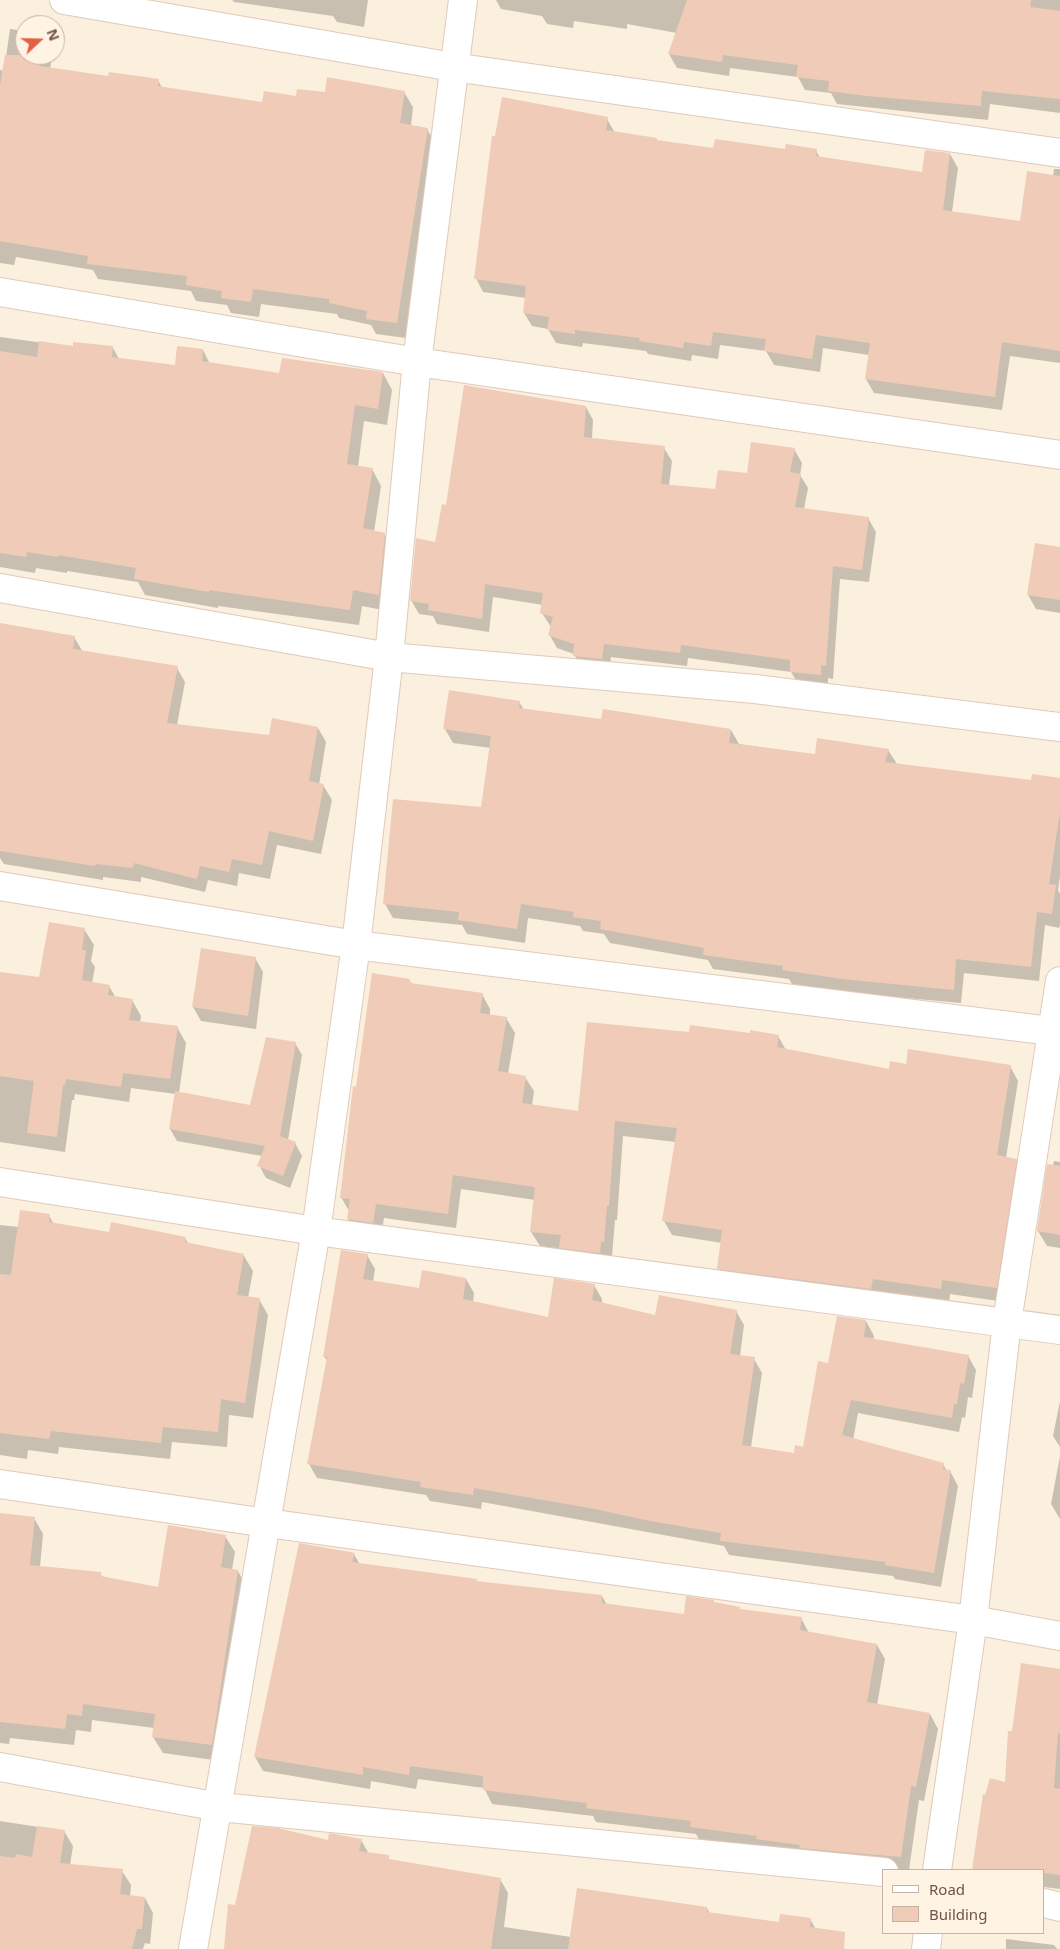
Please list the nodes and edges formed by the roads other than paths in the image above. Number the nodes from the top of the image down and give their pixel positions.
1 (64, 0) edge
2 (463, 0) edge
3 (453, 67) junction
4 (1060, 153) edge
5 (0, 292) edge
6 (417, 362) junction
7 (1060, 454) edge
8 (0, 588) edge
9 (389, 657) junction
10 (1060, 727) edge
11 (0, 886) edge
12 (356, 945) junction
13 (1060, 982) edge
14 (1057, 1032) edge
15 (0, 1182) edge
16 (316, 1231) junction
17 (1007, 1322) junction
18 (1060, 1330) edge
19 (0, 1484) edge
20 (267, 1523) junction
21 (973, 1620) junction
22 (1060, 1636) edge
23 (0, 1767) edge
24 (219, 1807) junction
25 (937, 1869) edge
26 (882, 1872) edge
27 (1045, 1903) edge
28 (1060, 1907) edge
29 (928, 1934) edge
30 (193, 1949) edge
31 (926, 1949) edge

1 - 3 street
2 - 3 street
3 - 4 street
3 - 6 street
5 - 6 street
6 - 7 street
6 - 9 street
8 - 9 street
9 - 10 street
9 - 12 street
11 - 12 street
12 - 14 street
12 - 16 street
13 - 14 street
14 - 17 street
15 - 16 street
16 - 17 street
16 - 20 street
17 - 18 street
17 - 21 street
19 - 20 street
20 - 21 street
20 - 24 street
21 - 22 street
21 - 25 street
23 - 24 street
24 - 26 street
24 - 30 street
27 - 28 street
29 - 31 street

